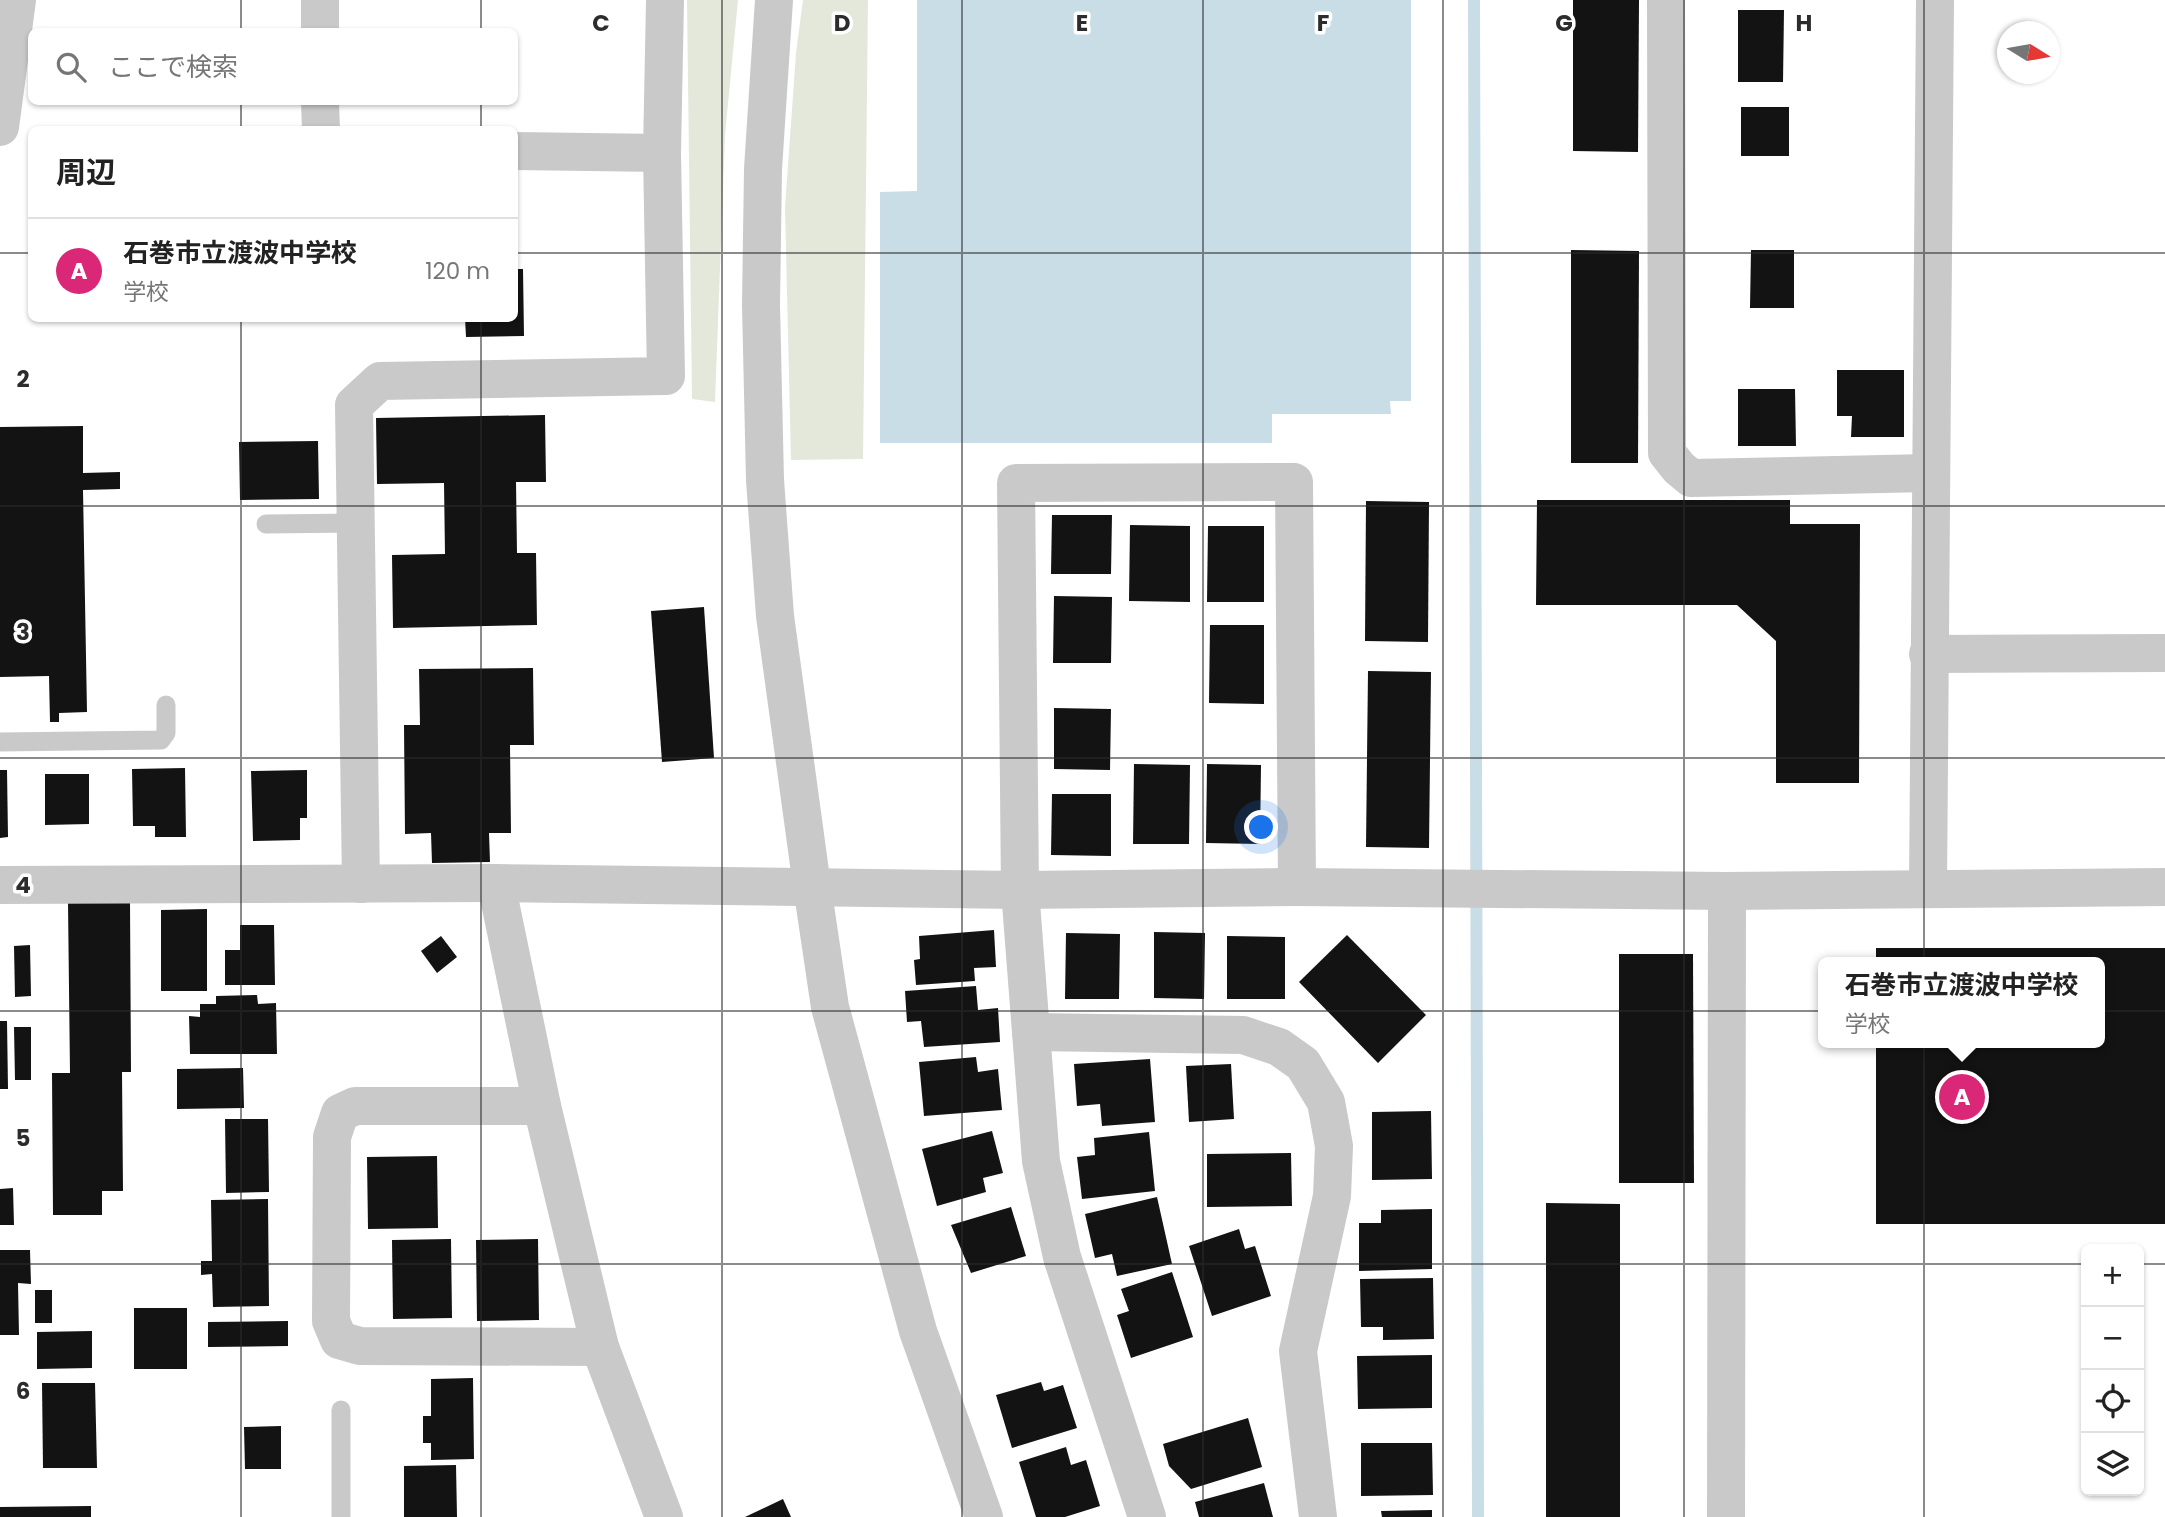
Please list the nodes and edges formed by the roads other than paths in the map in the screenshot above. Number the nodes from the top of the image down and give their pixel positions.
1 (18, 0) edge
2 (320, 0) edge
3 (665, 0) edge
4 (774, 0) edge
5 (1666, 0) edge
6 (1935, 0) edge
7 (320, 28) edge
8 (320, 105) edge
9 (321, 126) edge
10 (0, 127) edge
11 (518, 151) edge
12 (663, 153) junction
13 (1929, 472) junction
14 (356, 523) junction
15 (266, 524) dead end
16 (2165, 653) edge
17 (1928, 654) junction
18 (166, 705) dead end
19 (0, 741) edge
20 (496, 883) junction
21 (361, 884) junction
22 (0, 885) edge
23 (812, 886) junction
24 (1297, 887) junction
25 (2165, 887) edge
26 (1928, 888) junction
27 (1020, 890) junction
28 (1727, 891) junction
29 (1031, 1032) junction
30 (542, 1106) junction
31 (600, 1346) junction
32 (341, 1410) dead end
33 (341, 1517) edge
34 (664, 1517) edge
35 (984, 1517) edge
36 (1147, 1517) edge
37 (1318, 1517) edge
38 (1726, 1517) edge

1 - 10 street
2 - 7 street
3 - 12 street
4 - 23 street
5 - 13 street
6 - 13 street
8 - 9 street
11 - 12 street
12 - 14 street
13 - 17 street
14 - 15 lane
14 - 21 street
16 - 17 street
17 - 26 street
18 - 19 lane
20 - 21 street
20 - 23 street
20 - 30 street
21 - 22 street
23 - 27 street
23 - 35 street
24 - 27 street
24 - 27 street
24 - 28 street
25 - 26 street
26 - 28 street
27 - 29 street
28 - 38 street
29 - 36 street
29 - 37 street
30 - 31 street
30 - 31 street
31 - 34 street
32 - 33 lane

